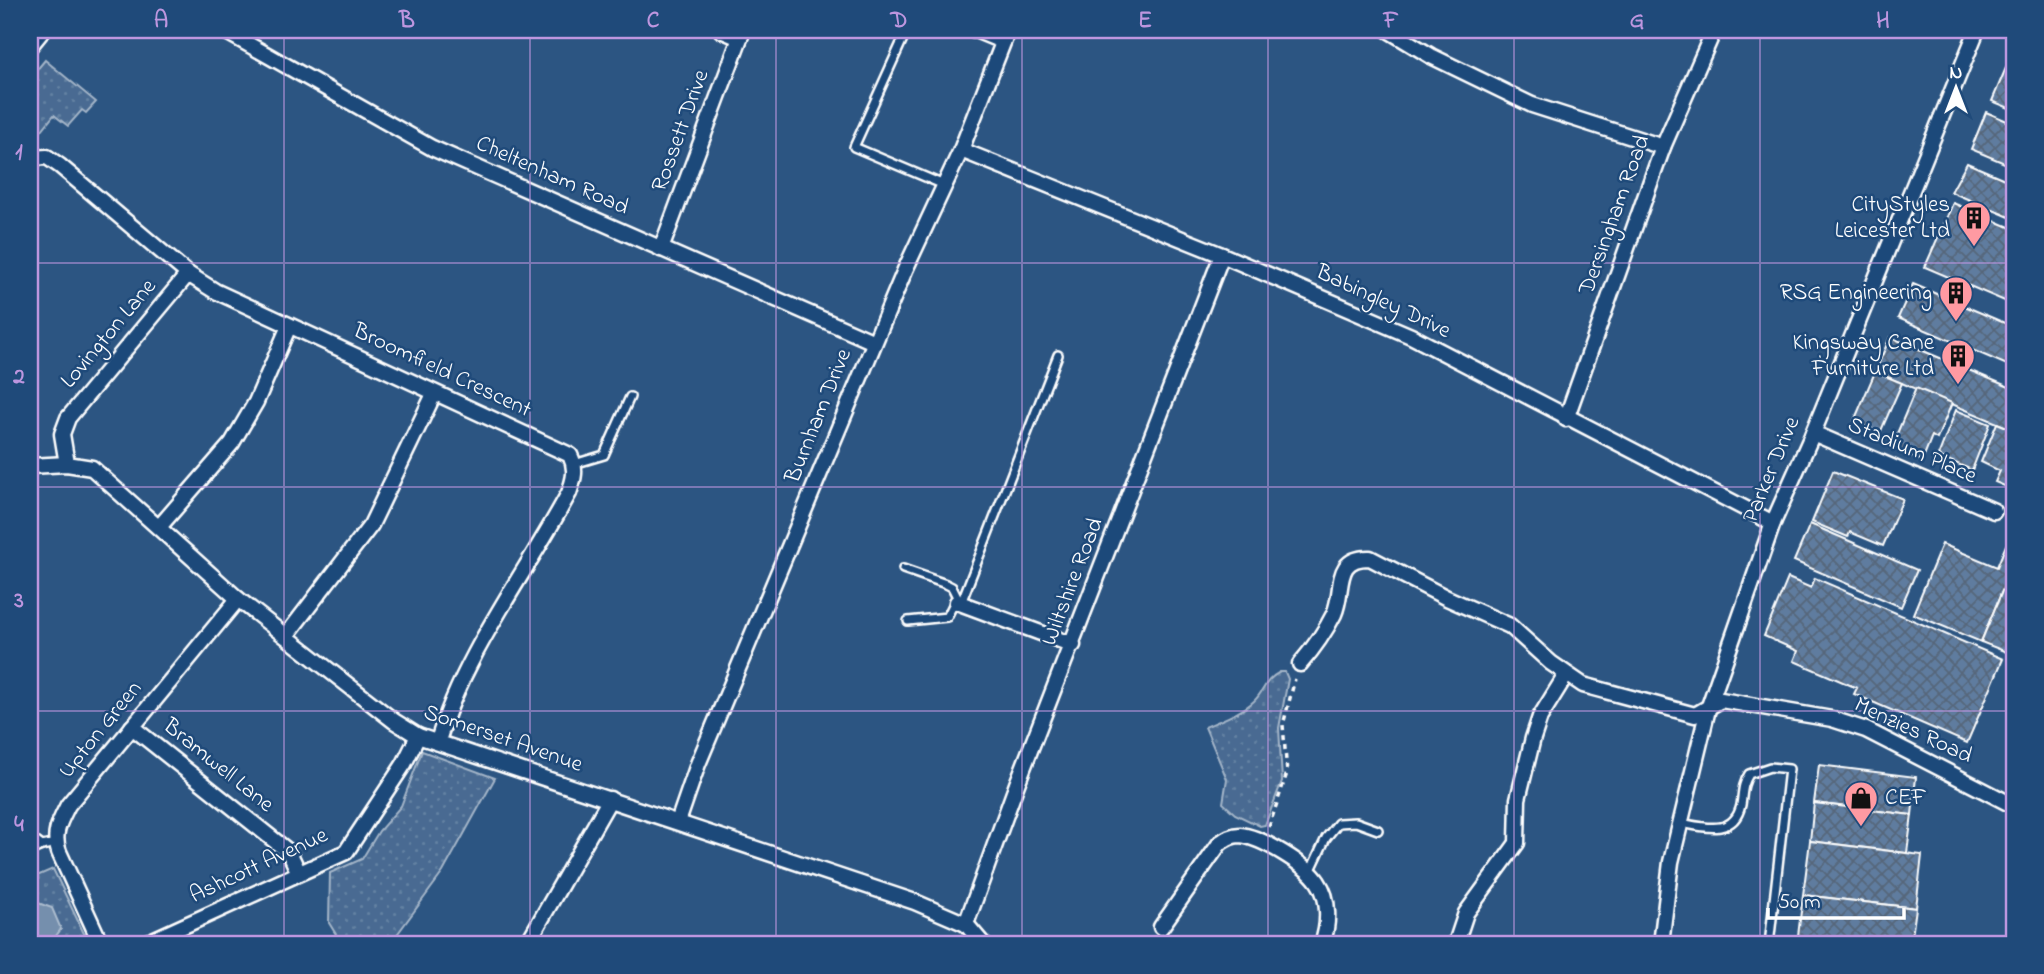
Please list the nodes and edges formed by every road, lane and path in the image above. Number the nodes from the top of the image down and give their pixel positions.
1 (43, 30) edge
2 (223, 30) edge
3 (721, 30) edge
4 (907, 30) edge
5 (966, 30) edge
6 (1008, 30) edge
7 (1388, 30) edge
8 (1714, 30) edge
9 (1977, 30) edge
10 (742, 34) edge
11 (1002, 45) junction
12 (30, 46) edge
13 (1663, 146) junction
14 (961, 150) junction
15 (30, 158) edge
16 (944, 184) junction
17 (661, 249) junction
18 (1223, 255) junction
19 (188, 274) junction
20 (289, 326) junction
21 (874, 342) junction
22 (1058, 355) dead end
23 (434, 394) junction
24 (630, 397) dead end
25 (1566, 419) junction
26 (1813, 433) junction
27 (67, 464) junction
28 (574, 464) junction
29 (30, 466) edge
30 (1994, 511) dead end
31 (1773, 523) junction
32 (160, 526) junction
33 (904, 569) dead end
34 (238, 599) junction
35 (959, 602) junction
36 (908, 621) dead end
37 (286, 636) junction
38 (1073, 645) junction
39 (1300, 664) joint
40 (1566, 675) junction
41 (1707, 709) junction
42 (132, 727) junction
43 (418, 736) junction
44 (438, 741) junction
45 (610, 799) junction
46 (2014, 806) edge
47 (678, 822) junction
48 (1681, 823) junction
49 (1378, 830) dead end
50 (30, 837) edge
51 (1260, 843) junction
52 (49, 844) junction
53 (30, 851) edge
54 (1310, 872) junction
55 (299, 873) junction
56 (965, 924) junction
57 (1161, 927) dead end
58 (1770, 936) dead end
59 (1457, 940) dead end
60 (101, 944) edge
61 (144, 944) edge
62 (527, 944) edge
63 (983, 944) edge
64 (1322, 944) edge
65 (1661, 944) edge

1 - 12 street
2 - 17 street, Cheltenham Road
3 - 10 street
4 - 16 lane
5 - 11 lane
6 - 11 street, Burnham Drive
7 - 13 street
8 - 13 street, Dersingham Road
9 - 26 street, Parker Drive
10 - 17 street, Rossett Drive
11 - 14 street, Burnham Drive
13 - 25 street, Dersingham Road
14 - 16 street, Burnham Drive
14 - 18 street, Babingley Drive
15 - 19 street, Broomfield Crescent
16 - 21 street, Burnham Drive
17 - 21 street, Cheltenham Road
18 - 25 street, Babingley Drive
18 - 38 street, Wiltshire Road
19 - 20 street, Broomfield Crescent
19 - 27 street, Lovington Lane
20 - 23 street, Broomfield Crescent
20 - 32 street
21 - 47 street, Burnham Drive
22 - 35 lane
23 - 28 street, Broomfield Crescent
23 - 37 street
24 - 28 lane
25 - 31 street, Babingley Drive
26 - 30 street, Stadium Place
26 - 31 street, Parker Drive
27 - 29 street, Somerset Avenue
27 - 32 street, Somerset Avenue
28 - 44 street
31 - 41 street, Parker Drive
32 - 34 street, Somerset Avenue
33 - 35 lane
34 - 37 street, Somerset Avenue
34 - 42 street, Upton Green
35 - 36 lane
35 - 38 street
37 - 43 street, Somerset Avenue
38 - 56 street, Wiltshire Road
39 - 40 street, Menzies Road
39 - 51 path
40 - 41 street, Menzies Road
40 - 59 street
41 - 46 street, Menzies Road
41 - 48 street, Parker Drive
42 - 52 street, Upton Green
42 - 55 street, Bramwell Lane
43 - 44 street, Somerset Avenue
43 - 55 street, Ashcott Avenue
44 - 45 street, Somerset Avenue
45 - 47 street, Somerset Avenue
45 - 62 street
47 - 56 street, Somerset Avenue
48 - 58 lane
48 - 65 street, Parker Drive
49 - 54 lane
50 - 52 lane
51 - 54 street
51 - 57 street
52 - 53 lane
52 - 60 street
54 - 64 street
55 - 61 street, Ashcott Avenue
56 - 63 street, Somerset Avenue

